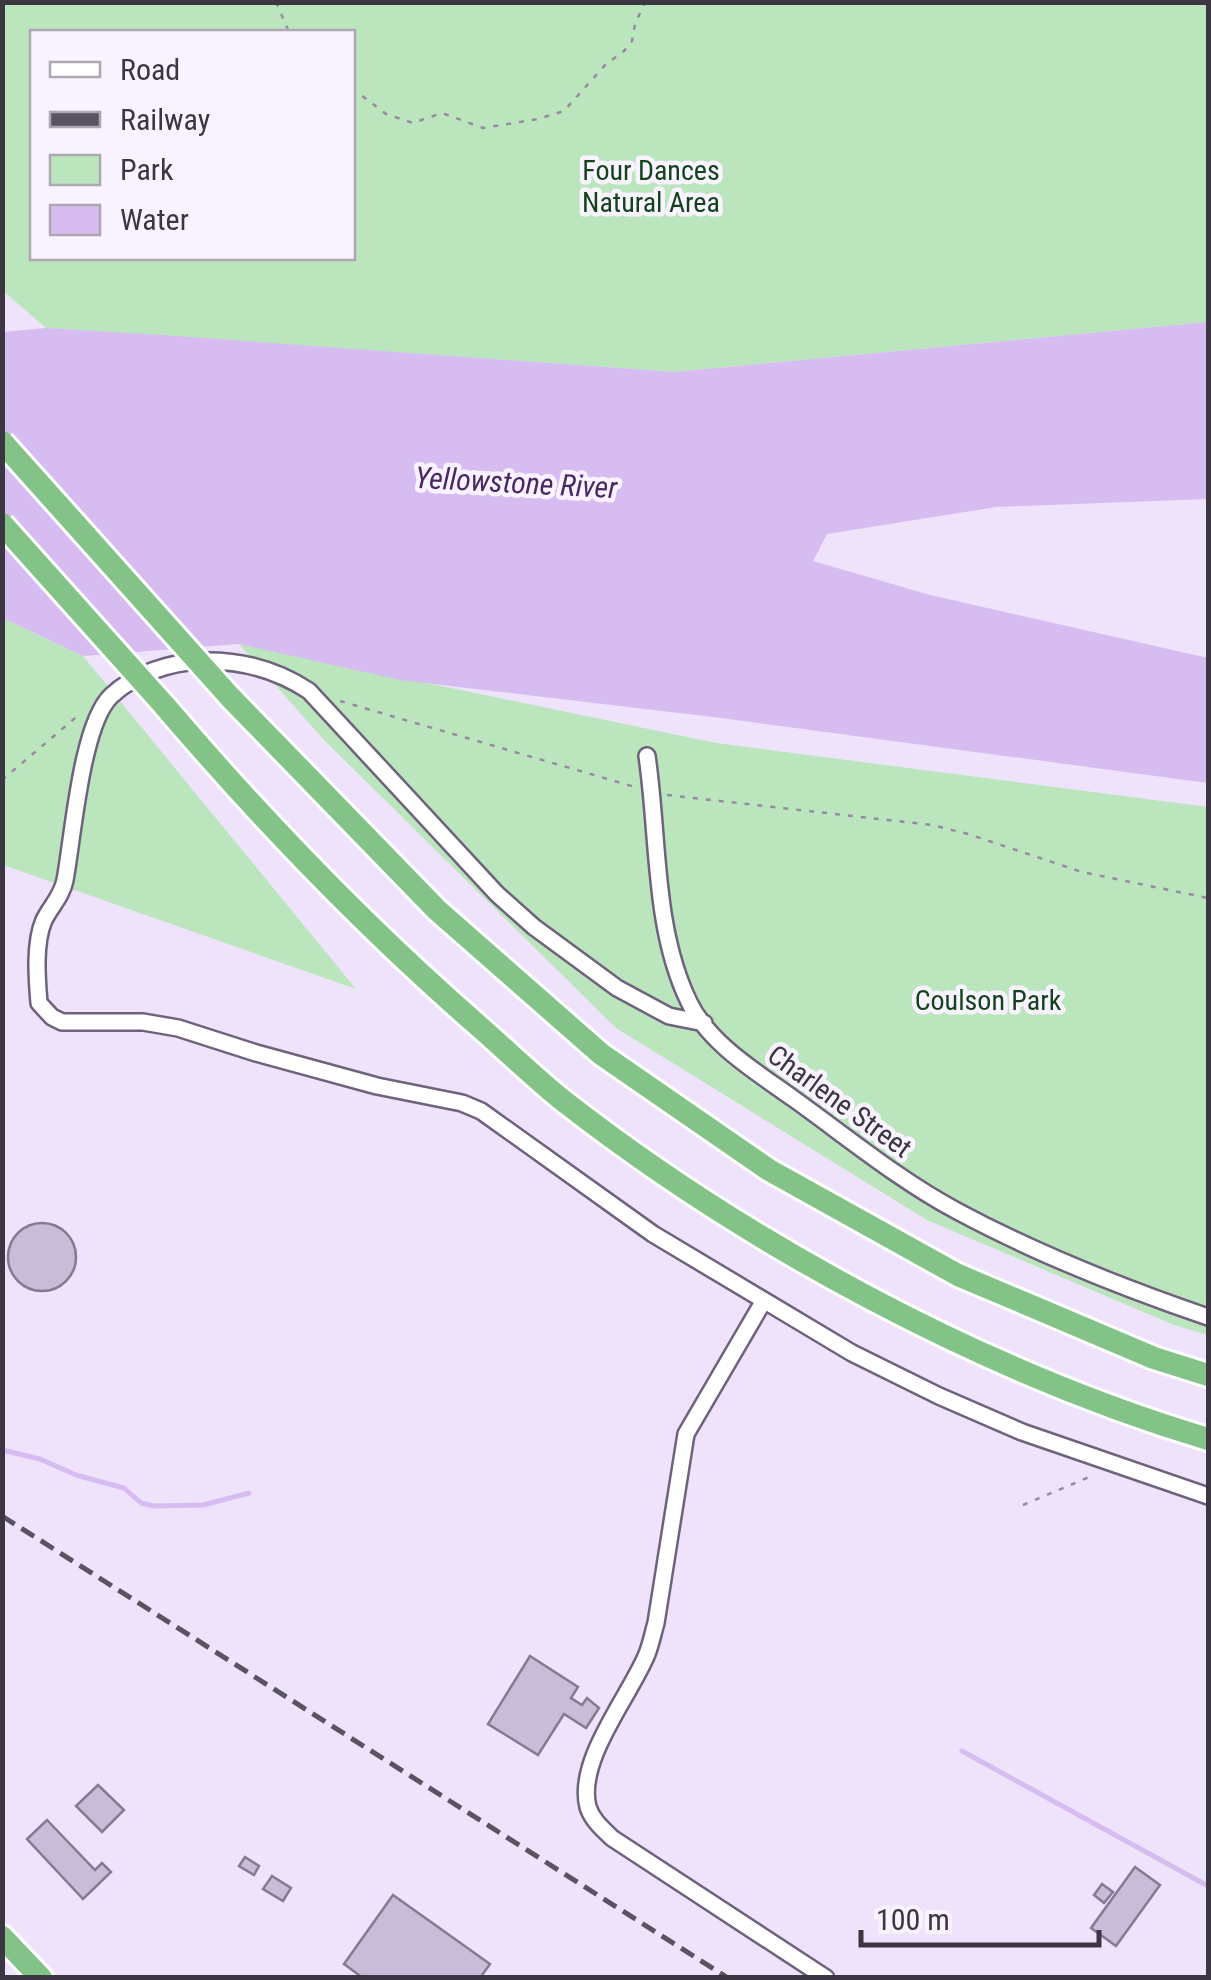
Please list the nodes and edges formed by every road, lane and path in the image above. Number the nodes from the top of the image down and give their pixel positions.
1 (276, 2) edge
2 (645, 2) edge
3 (288, 30) edge
4 (355, 90) edge
5 (2, 442) edge
6 (2, 524) edge
7 (309, 691) junction
8 (647, 756) dead end
9 (652, 792) junction
10 (1208, 898) edge
11 (704, 1023) junction
12 (764, 1302) junction
13 (1208, 1318) edge
14 (1208, 1374) edge
15 (1208, 1439) edge
16 (1118, 1465) junction
17 (1208, 1496) edge
18 (1023, 1505) dead end
19 (2, 1937) edge
20 (42, 1978) edge
21 (826, 1978) edge

1 - 3 path
2 - 4 path
5 - 14 highway, bridge
6 - 15 highway, bridge
7 - 9 path
7 - 11 street
7 - 12 street
8 - 9 street, Charlene Street
9 - 10 path
9 - 11 street, Charlene Street
11 - 13 street, Charlene Street
12 - 16 street
12 - 21 street
16 - 17 street
16 - 18 path
19 - 20 highway

